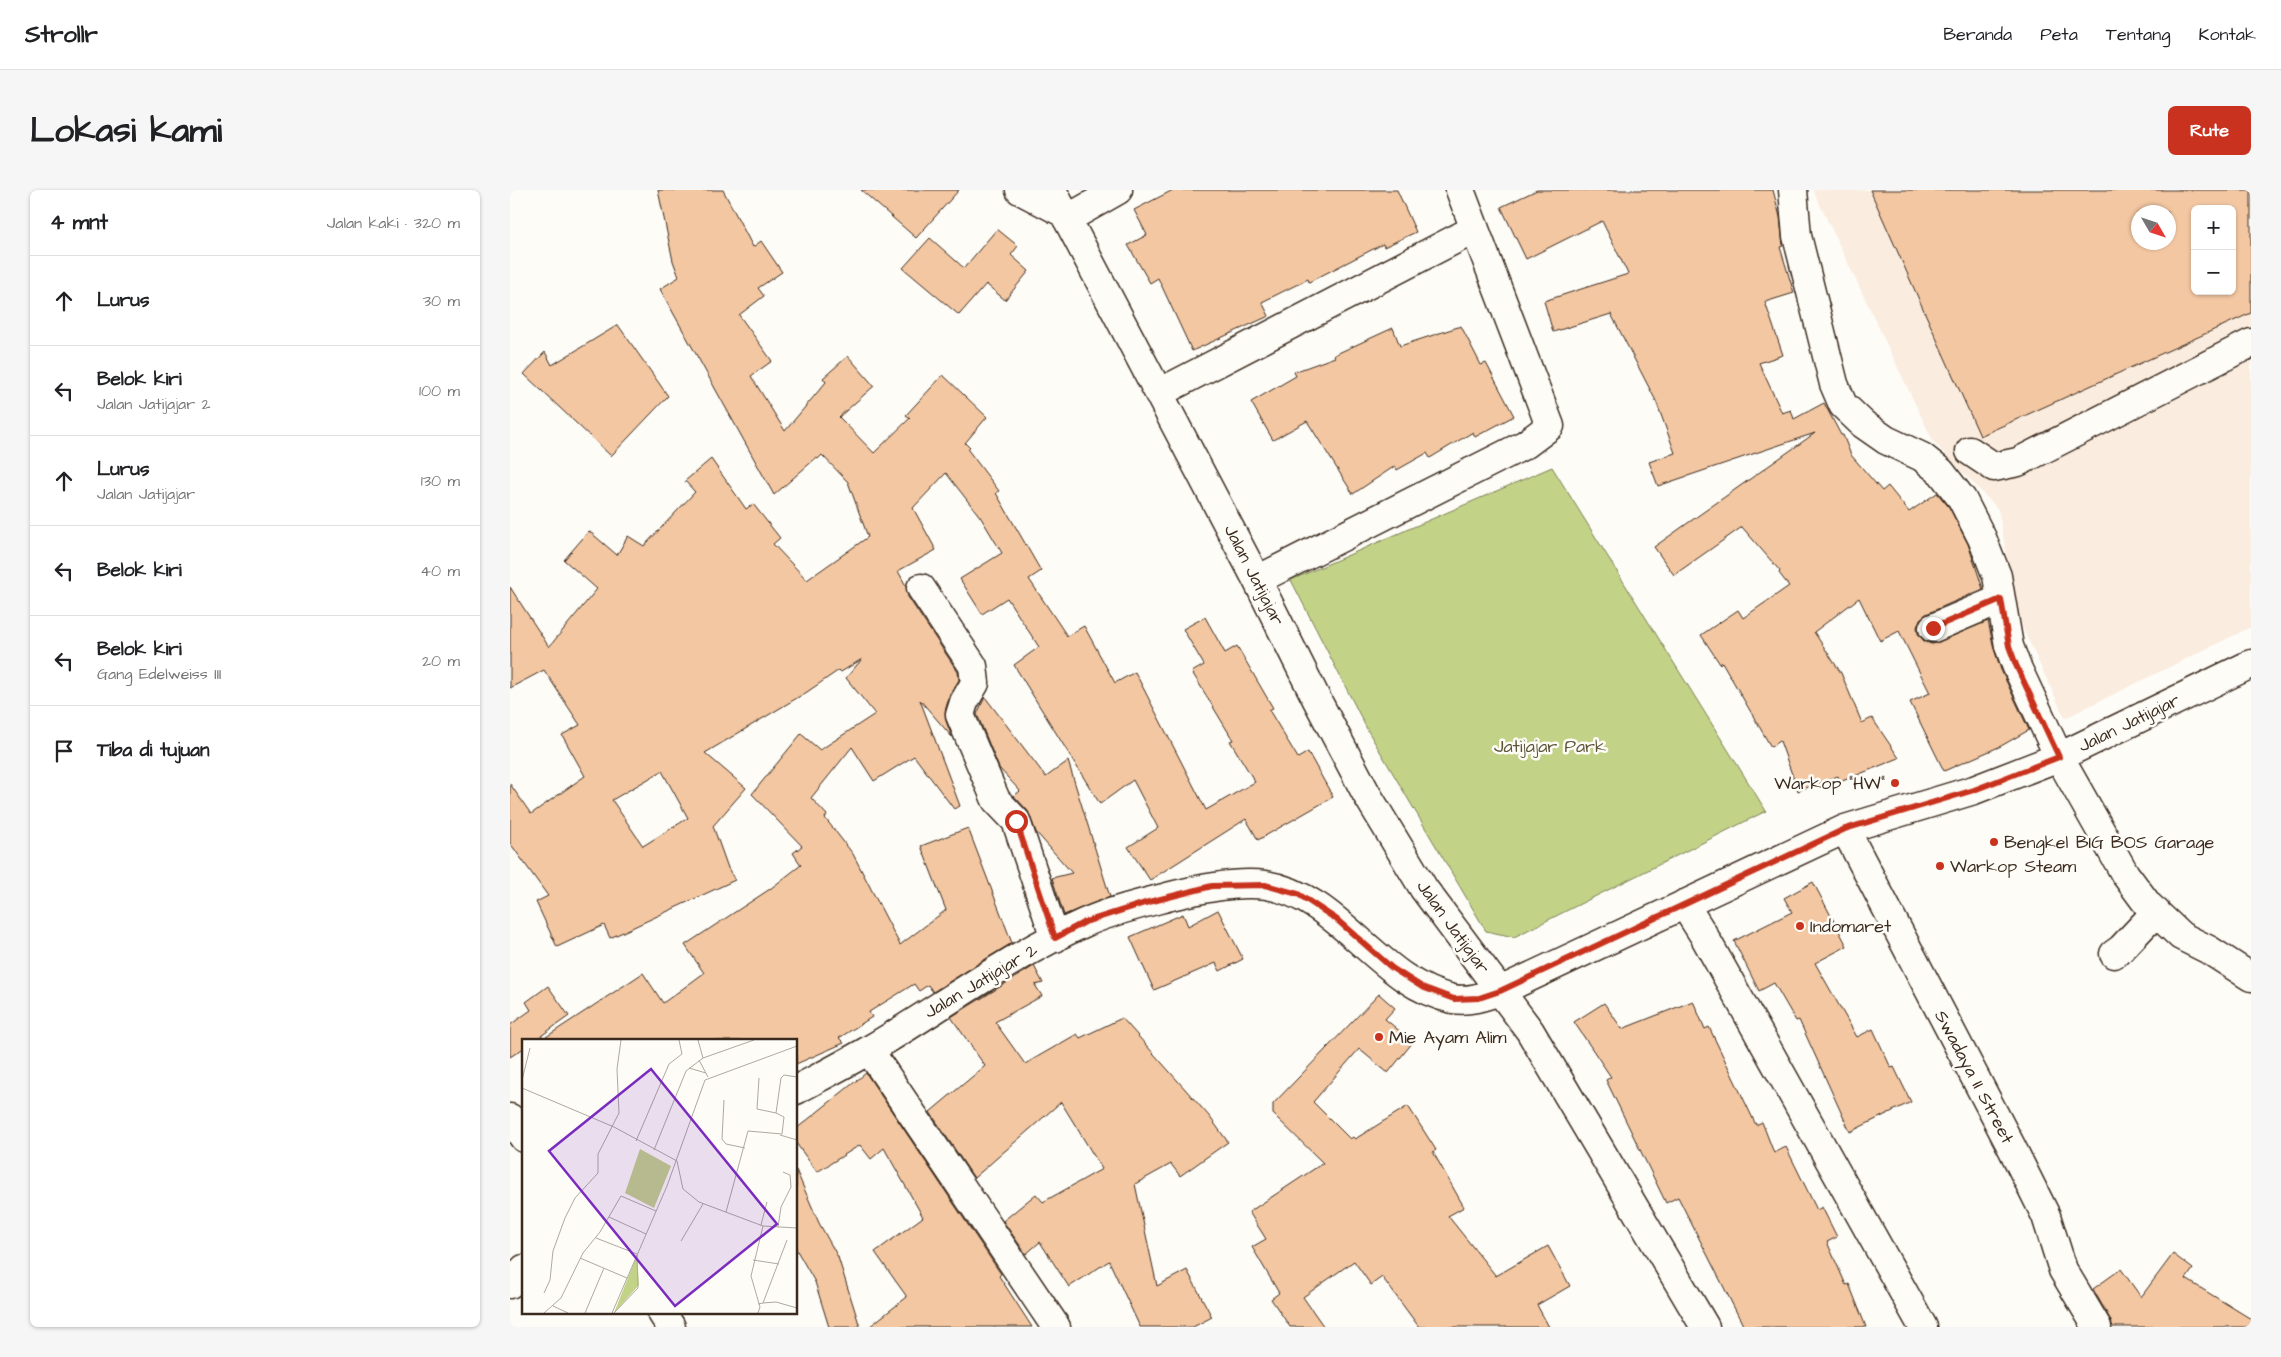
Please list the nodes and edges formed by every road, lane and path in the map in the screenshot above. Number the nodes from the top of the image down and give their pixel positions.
1 (1020, 190) edge
2 (1118, 190) edge
3 (1460, 190) edge
4 (1793, 190) edge
5 (1061, 207) edge
6 (1475, 230) junction
7 (2251, 343) edge
8 (1159, 393) junction
9 (1970, 450) dead end
10 (1258, 580) junction
11 (921, 588) dead end
12 (2001, 599) junction
13 (1933, 628) dead end
14 (2251, 664) edge
15 (2059, 757) junction
16 (1845, 829) junction
17 (1684, 904) junction
18 (2156, 912) junction
19 (1055, 938) junction
20 (2114, 954) dead end
21 (2251, 977) edge
22 (1500, 991) junction
23 (870, 1050) junction
24 (798, 1089) edge
25 (510, 1118) edge
26 (522, 1135) edge
27 (522, 1271) edge
28 (510, 1284) edge
29 (663, 1314) edge
30 (672, 1327) edge
31 (1056, 1327) edge
32 (1705, 1327) edge
33 (1923, 1327) edge
34 (2097, 1327) edge

1 - 5 street
2 - 5 street
3 - 6 street
4 - 12 street
5 - 8 street, Jalan Jatijajar
6 - 8 street
6 - 10 street
7 - 9 street
8 - 10 street, Jalan Jatijajar
10 - 22 street, Jalan Jatijajar
11 - 19 street
12 - 13 street
12 - 15 street
14 - 15 street, Jalan Jatijajar
15 - 16 street, Jalan Jatijajar
15 - 18 street
16 - 17 street, Jalan Jatijajar
16 - 34 street, Swadaya II Street
17 - 22 street, Jalan Jatijajar
17 - 33 street
18 - 20 street
18 - 21 street
19 - 22 street, Jalan Jatijajar 2
19 - 23 street, Jalan Jatijajar 2
22 - 32 street
23 - 24 street, Jalan Jatijajar 2
23 - 31 street
25 - 26 street
27 - 28 street
29 - 30 street

